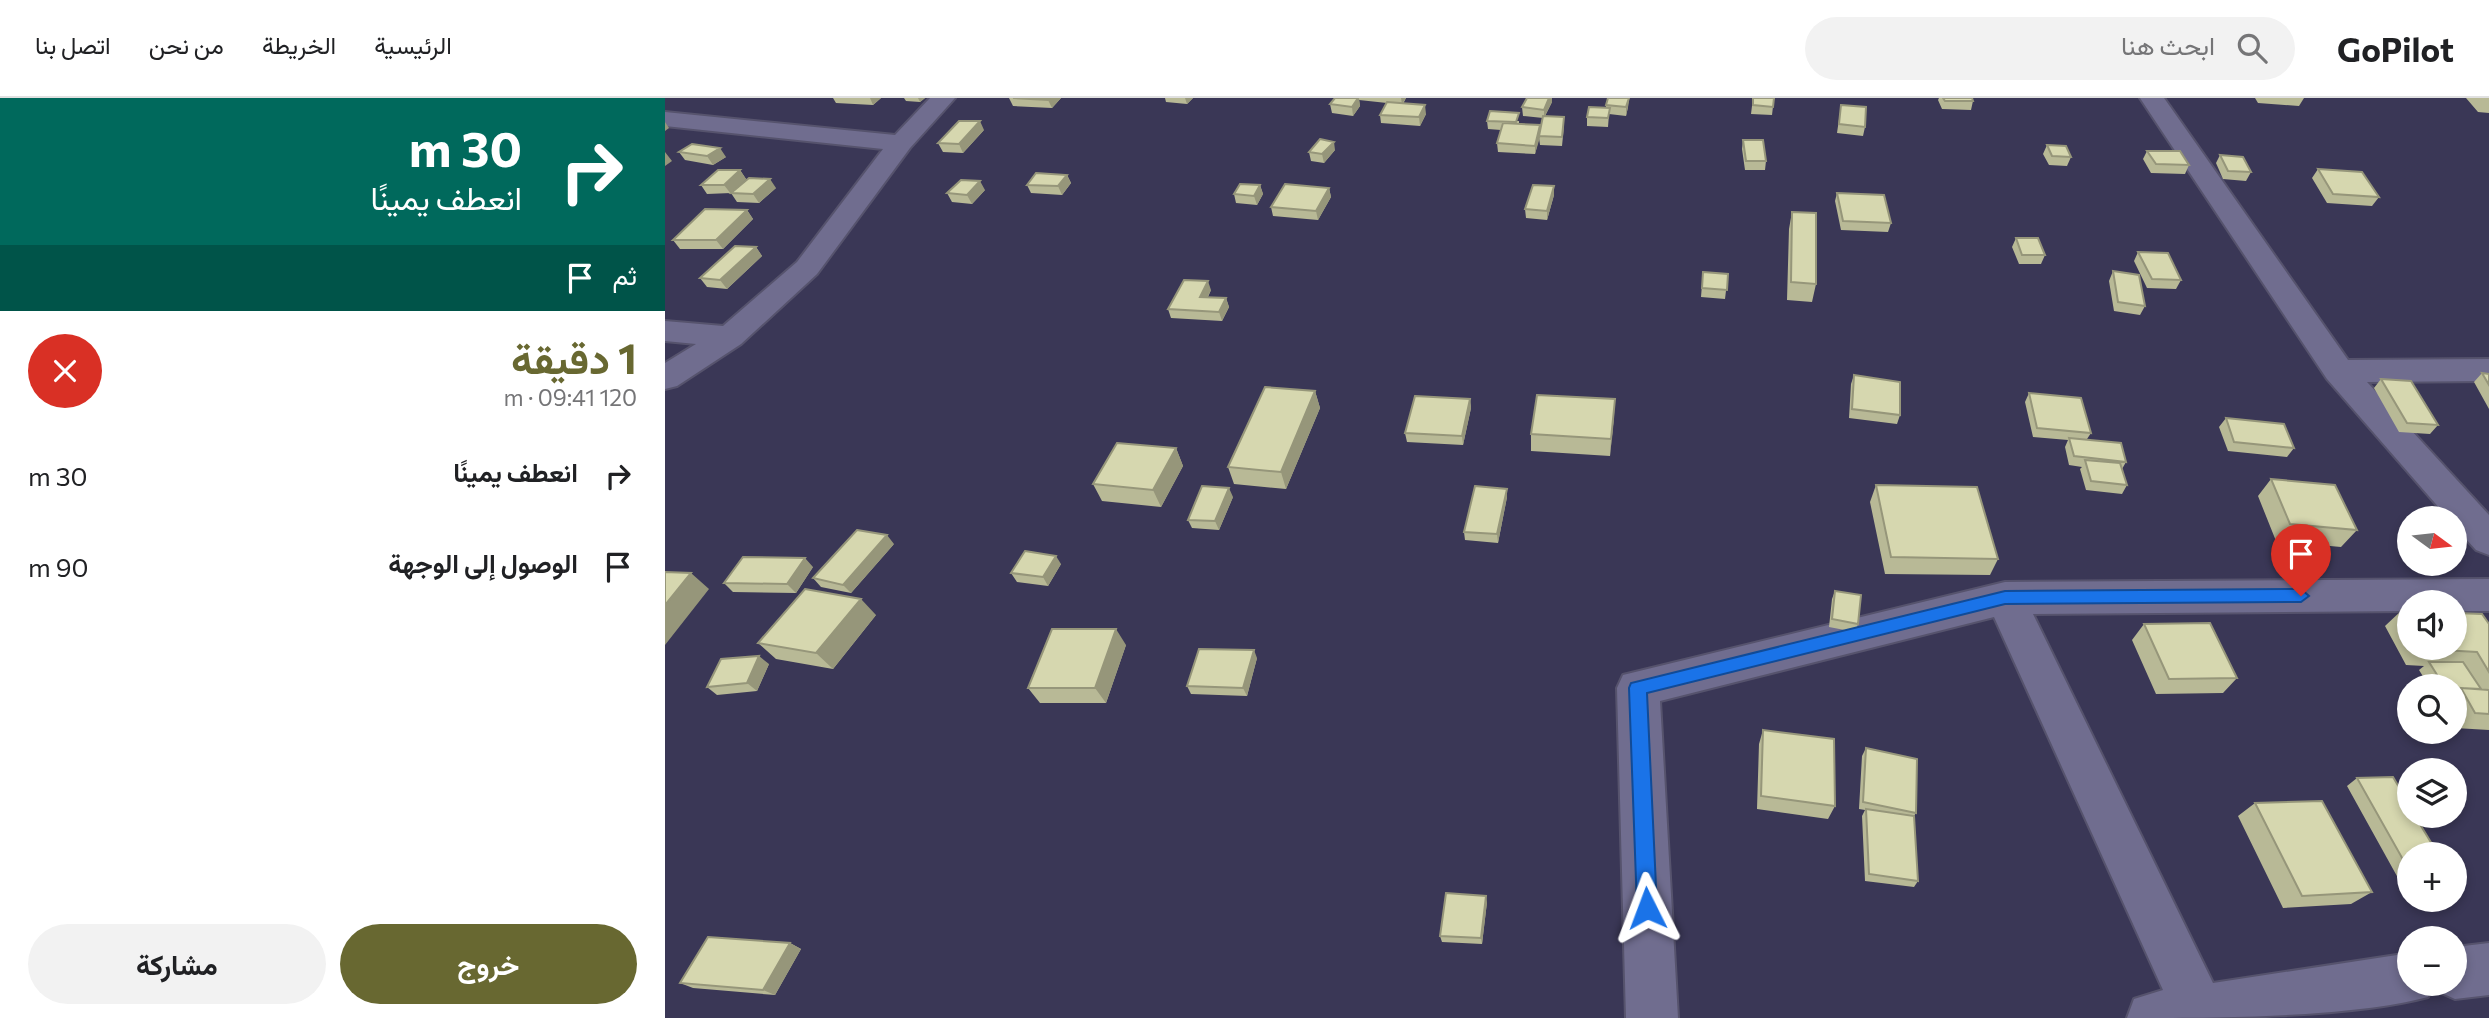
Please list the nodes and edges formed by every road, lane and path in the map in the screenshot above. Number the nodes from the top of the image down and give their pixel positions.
1 (943, 98) edge
2 (2152, 98) edge
3 (665, 119) edge
4 (901, 143) junction
5 (665, 331) edge
6 (730, 337) junction
7 (2489, 370) edge
8 (2339, 371) junction
9 (665, 377) edge
10 (2489, 540) edge
11 (2489, 595) edge
12 (2005, 598) junction
13 (2489, 969) edge
14 (2467, 972) edge
15 (2397, 983) edge
16 (2326, 1004) edge
17 (2176, 1014) edge
18 (1652, 1018) edge

1 - 4 street
2 - 8 street
3 - 4 street
4 - 6 street
5 - 6 street
6 - 9 street
7 - 8 street
8 - 10 street
11 - 12 street
12 - 17 street
12 - 18 street
13 - 14 street
15 - 16 street
16 - 17 street

